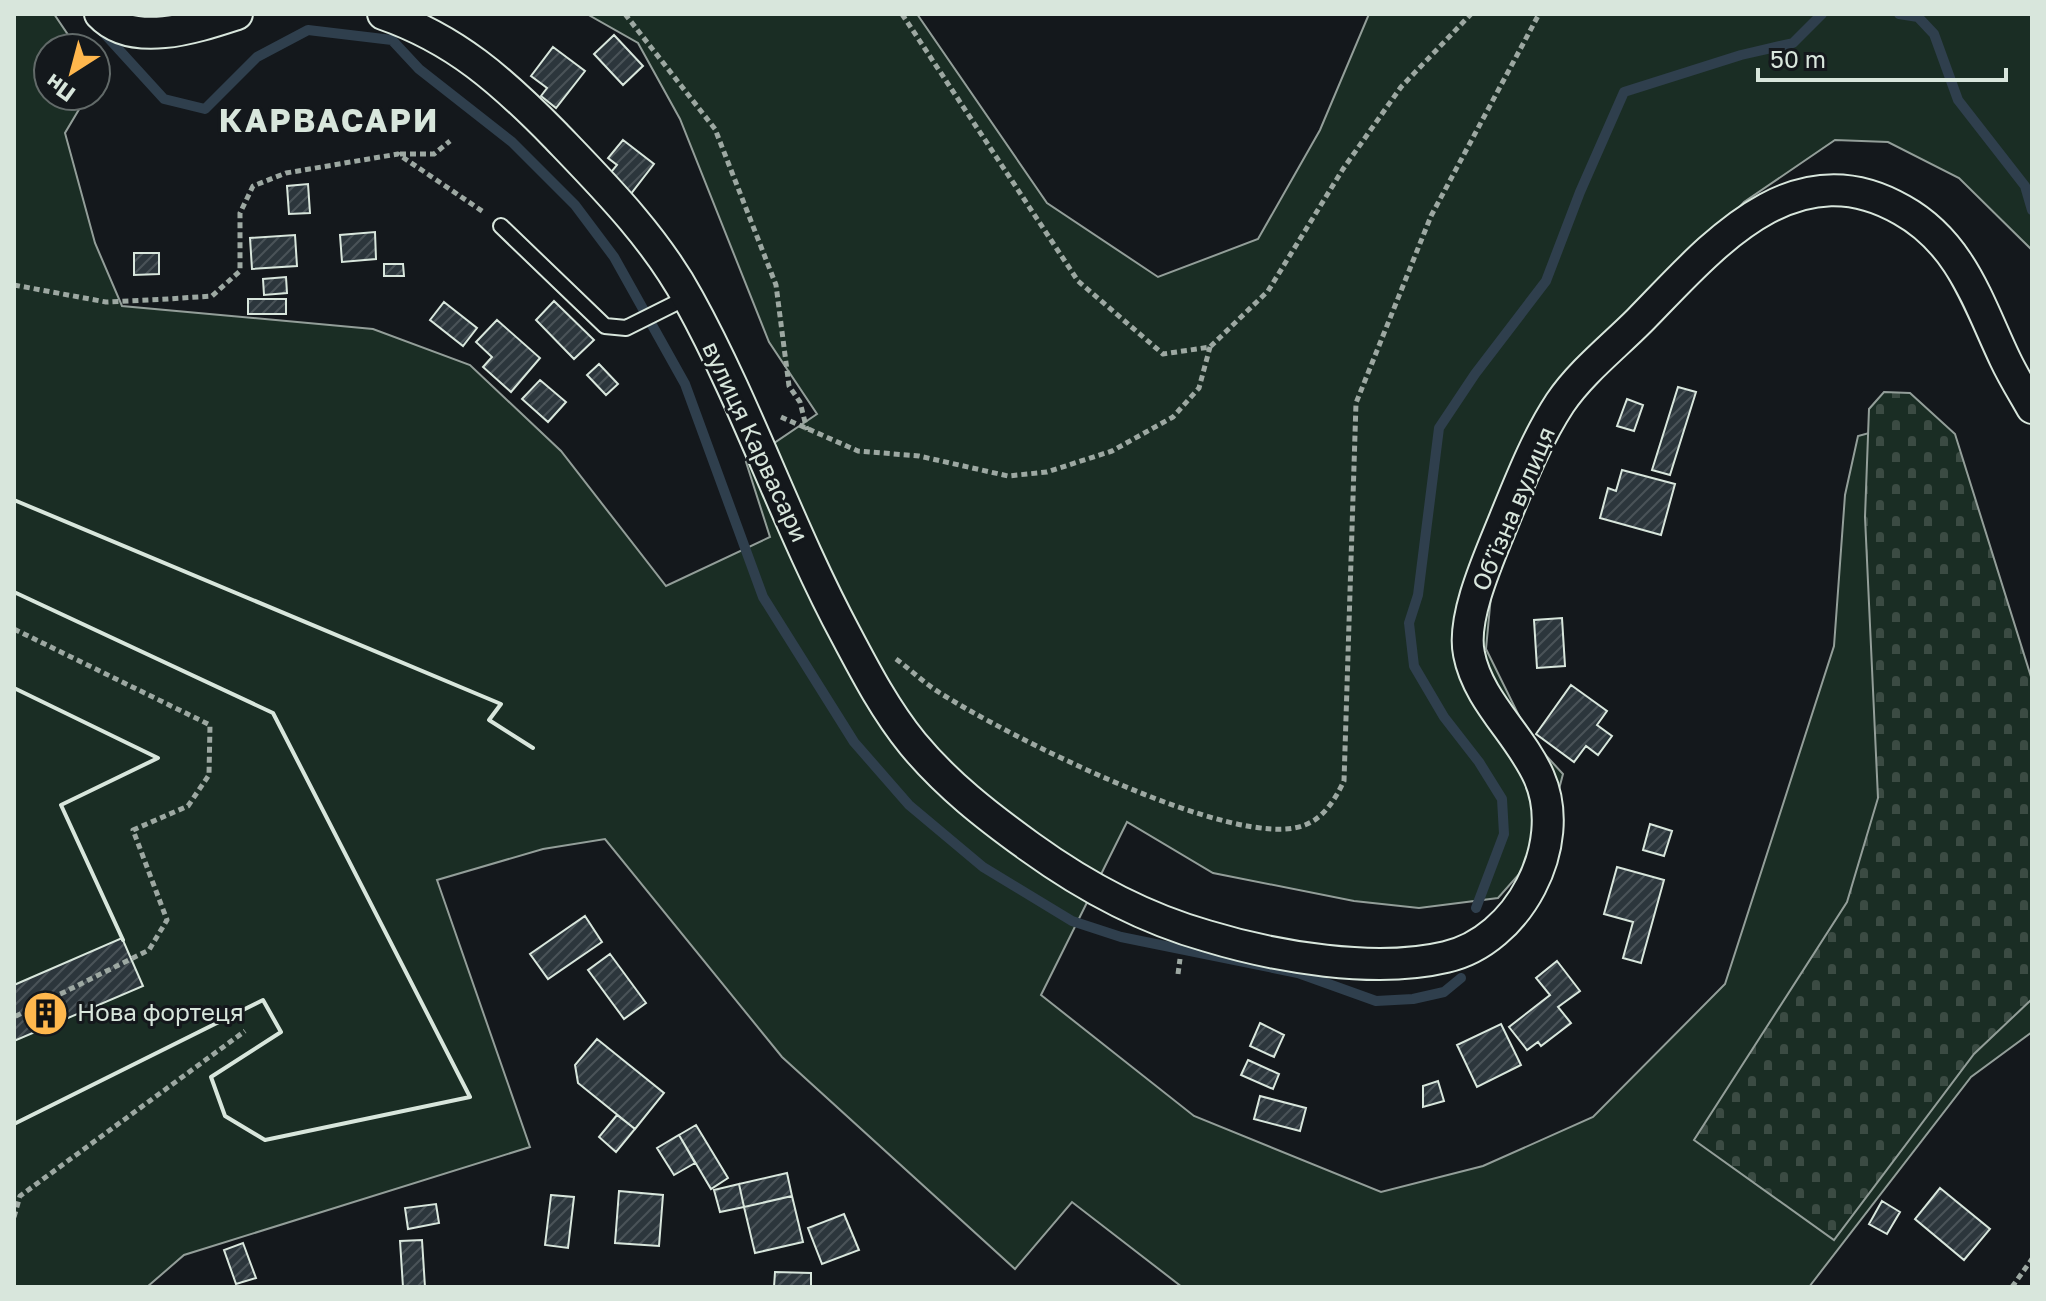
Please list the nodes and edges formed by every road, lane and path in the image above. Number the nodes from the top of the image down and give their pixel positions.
1 (100, 14) edge
2 (237, 14) edge
3 (383, 14) edge
4 (625, 14) edge
5 (902, 14) edge
6 (1471, 14) edge
7 (1539, 14) edge
8 (450, 141) dead end
9 (398, 154) junction
10 (501, 226) joint
11 (14, 285) edge
12 (688, 297) junction
13 (1210, 347) junction
14 (2032, 408) edge
15 (779, 416) dead end
16 (807, 431) junction
17 (14, 629) edge
18 (890, 654) dead end
19 (1101, 892) joint
20 (14, 1017) edge
21 (245, 1031) dead end
22 (14, 1217) edge
23 (2032, 1259) edge
24 (2012, 1287) edge

1 - 2 street
3 - 12 street, вулиця Карвасари
4 - 16 path
5 - 13 path
6 - 13 path
7 - 18 path
8 - 9 path
9 - 10 path
9 - 11 path
10 - 12 lane
12 - 19 street, вулиця Карвасари
13 - 16 path
14 - 19 street, Обʼїзна вулиця
15 - 16 path
17 - 20 path
21 - 22 path
23 - 24 path

